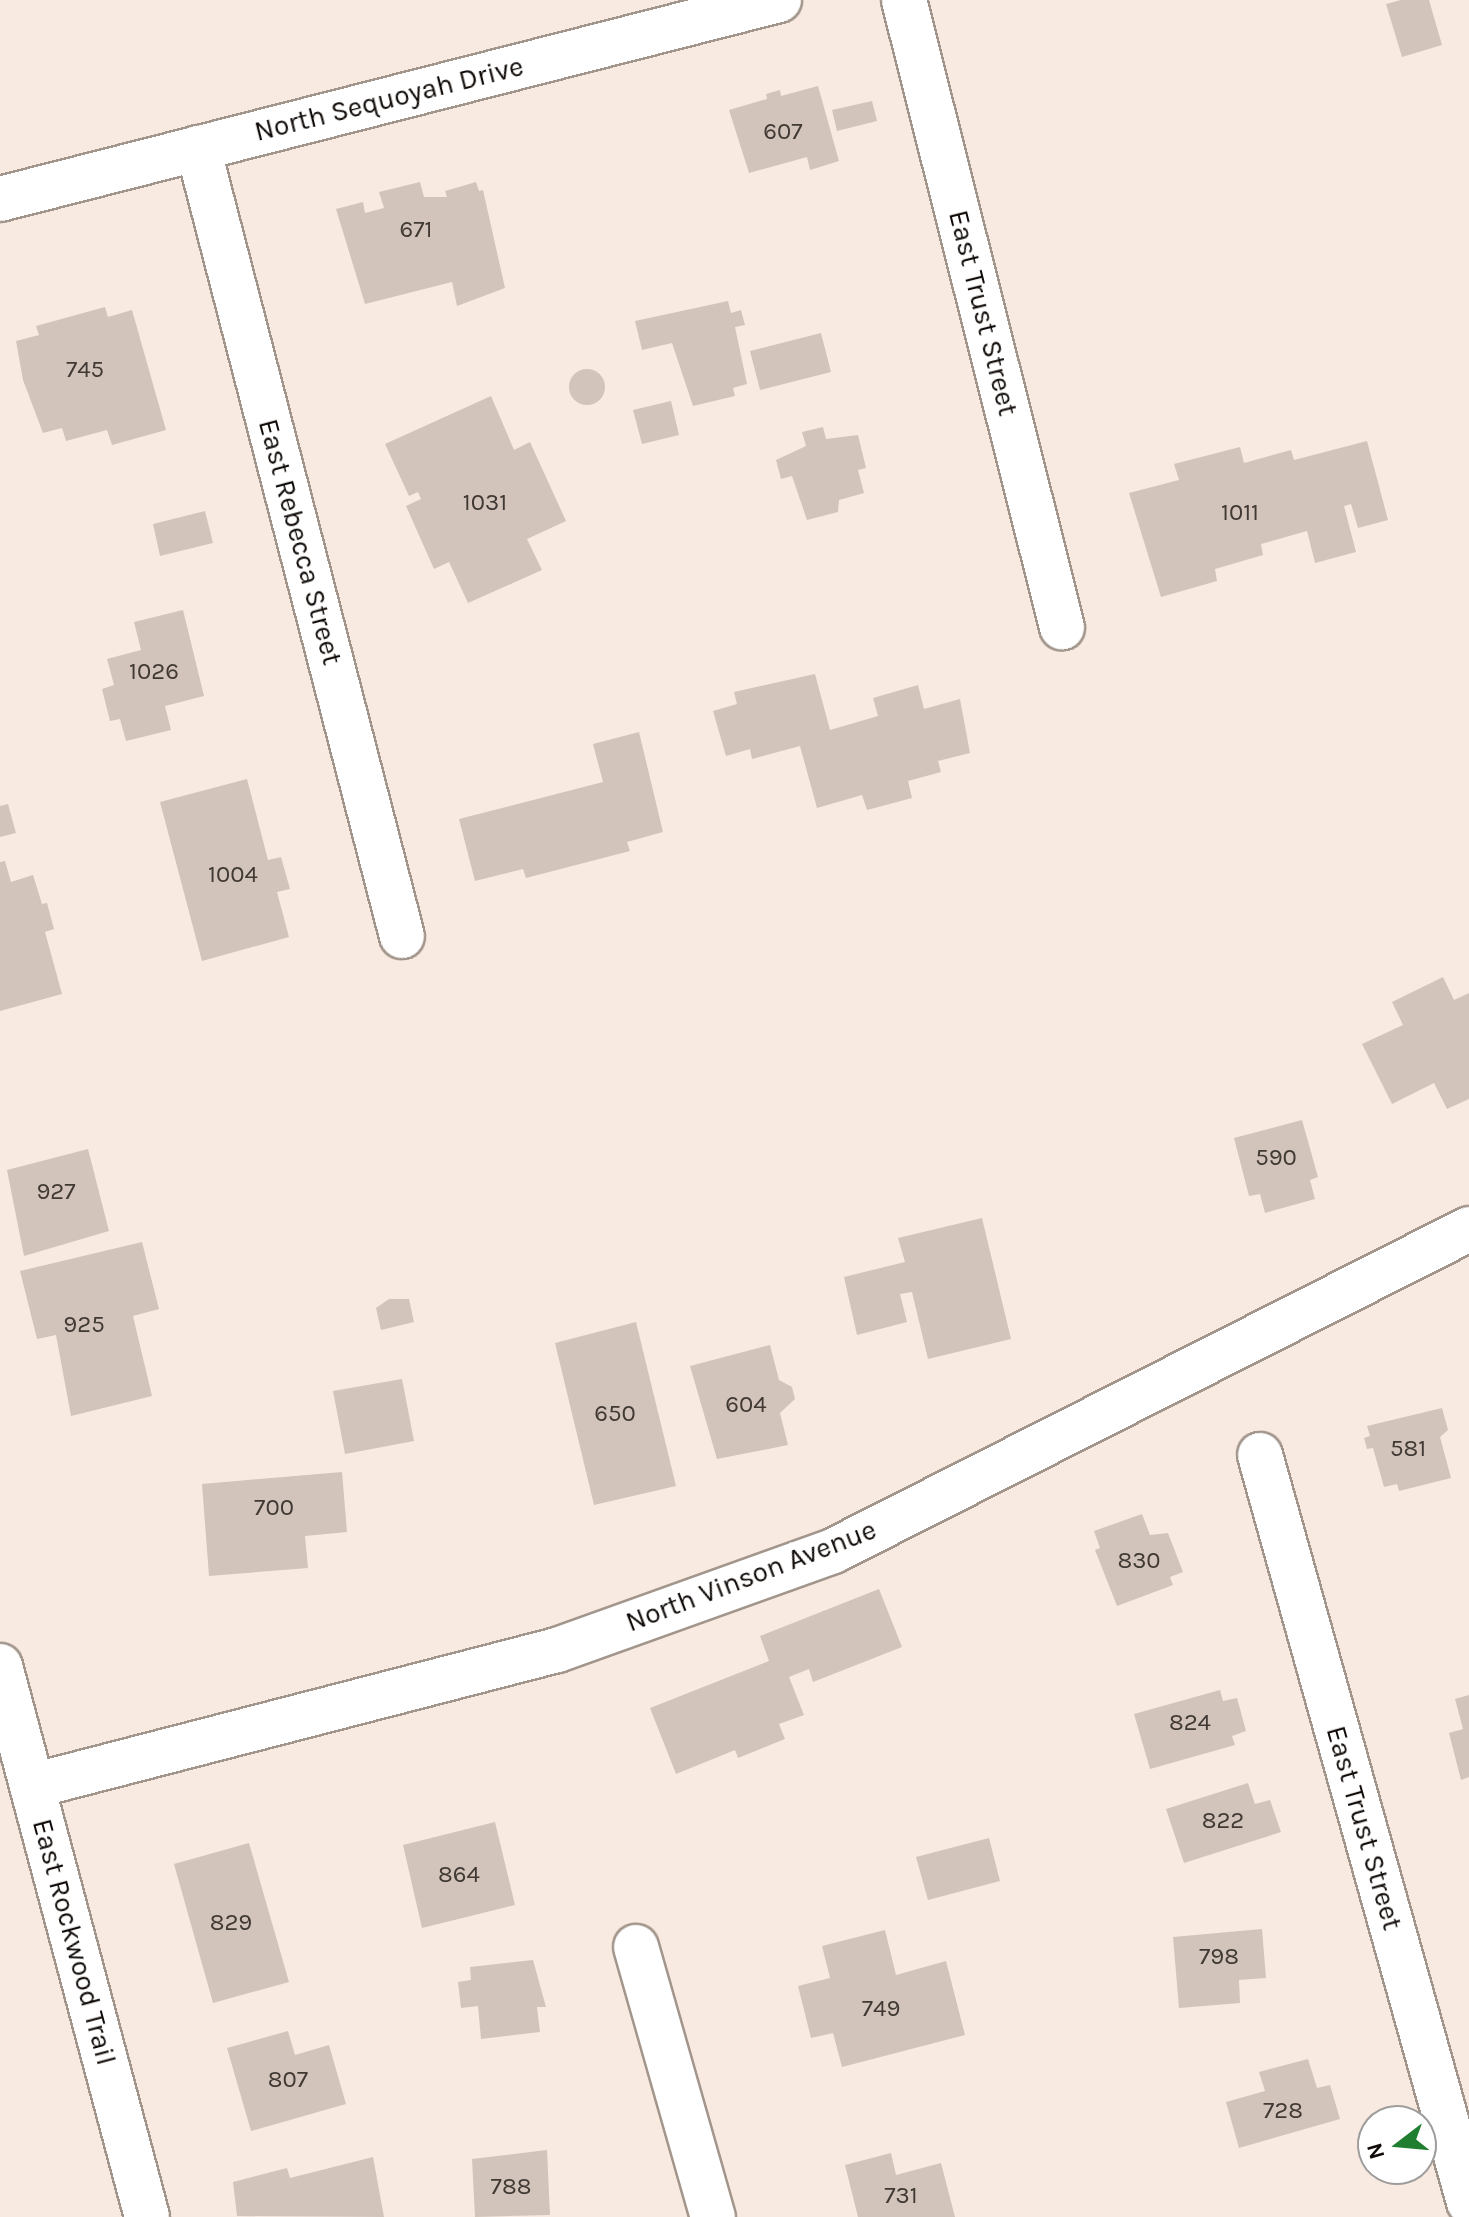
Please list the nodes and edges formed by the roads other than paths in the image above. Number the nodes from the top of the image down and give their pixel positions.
1 (779, 0) edge
2 (904, 0) edge
3 (198, 148) junction
4 (0, 199) edge
5 (1062, 627) dead end
6 (402, 936) dead end
7 (1469, 1229) edge
8 (1260, 1455) dead end
9 (0, 1666) edge
10 (32, 1786) junction
11 (636, 1947) dead end
12 (1469, 2202) edge
13 (147, 2217) edge
14 (713, 2217) edge

1 - 3 street, North Sequoyah Drive
2 - 5 street, East Trust Street
3 - 4 street, North Sequoyah Drive
3 - 6 street, East Rebecca Street
7 - 10 street, North Vinson Avenue
8 - 12 street, East Trust Street
9 - 10 street, East Rockwood Trail
10 - 13 street, East Rockwood Trail
11 - 14 street

